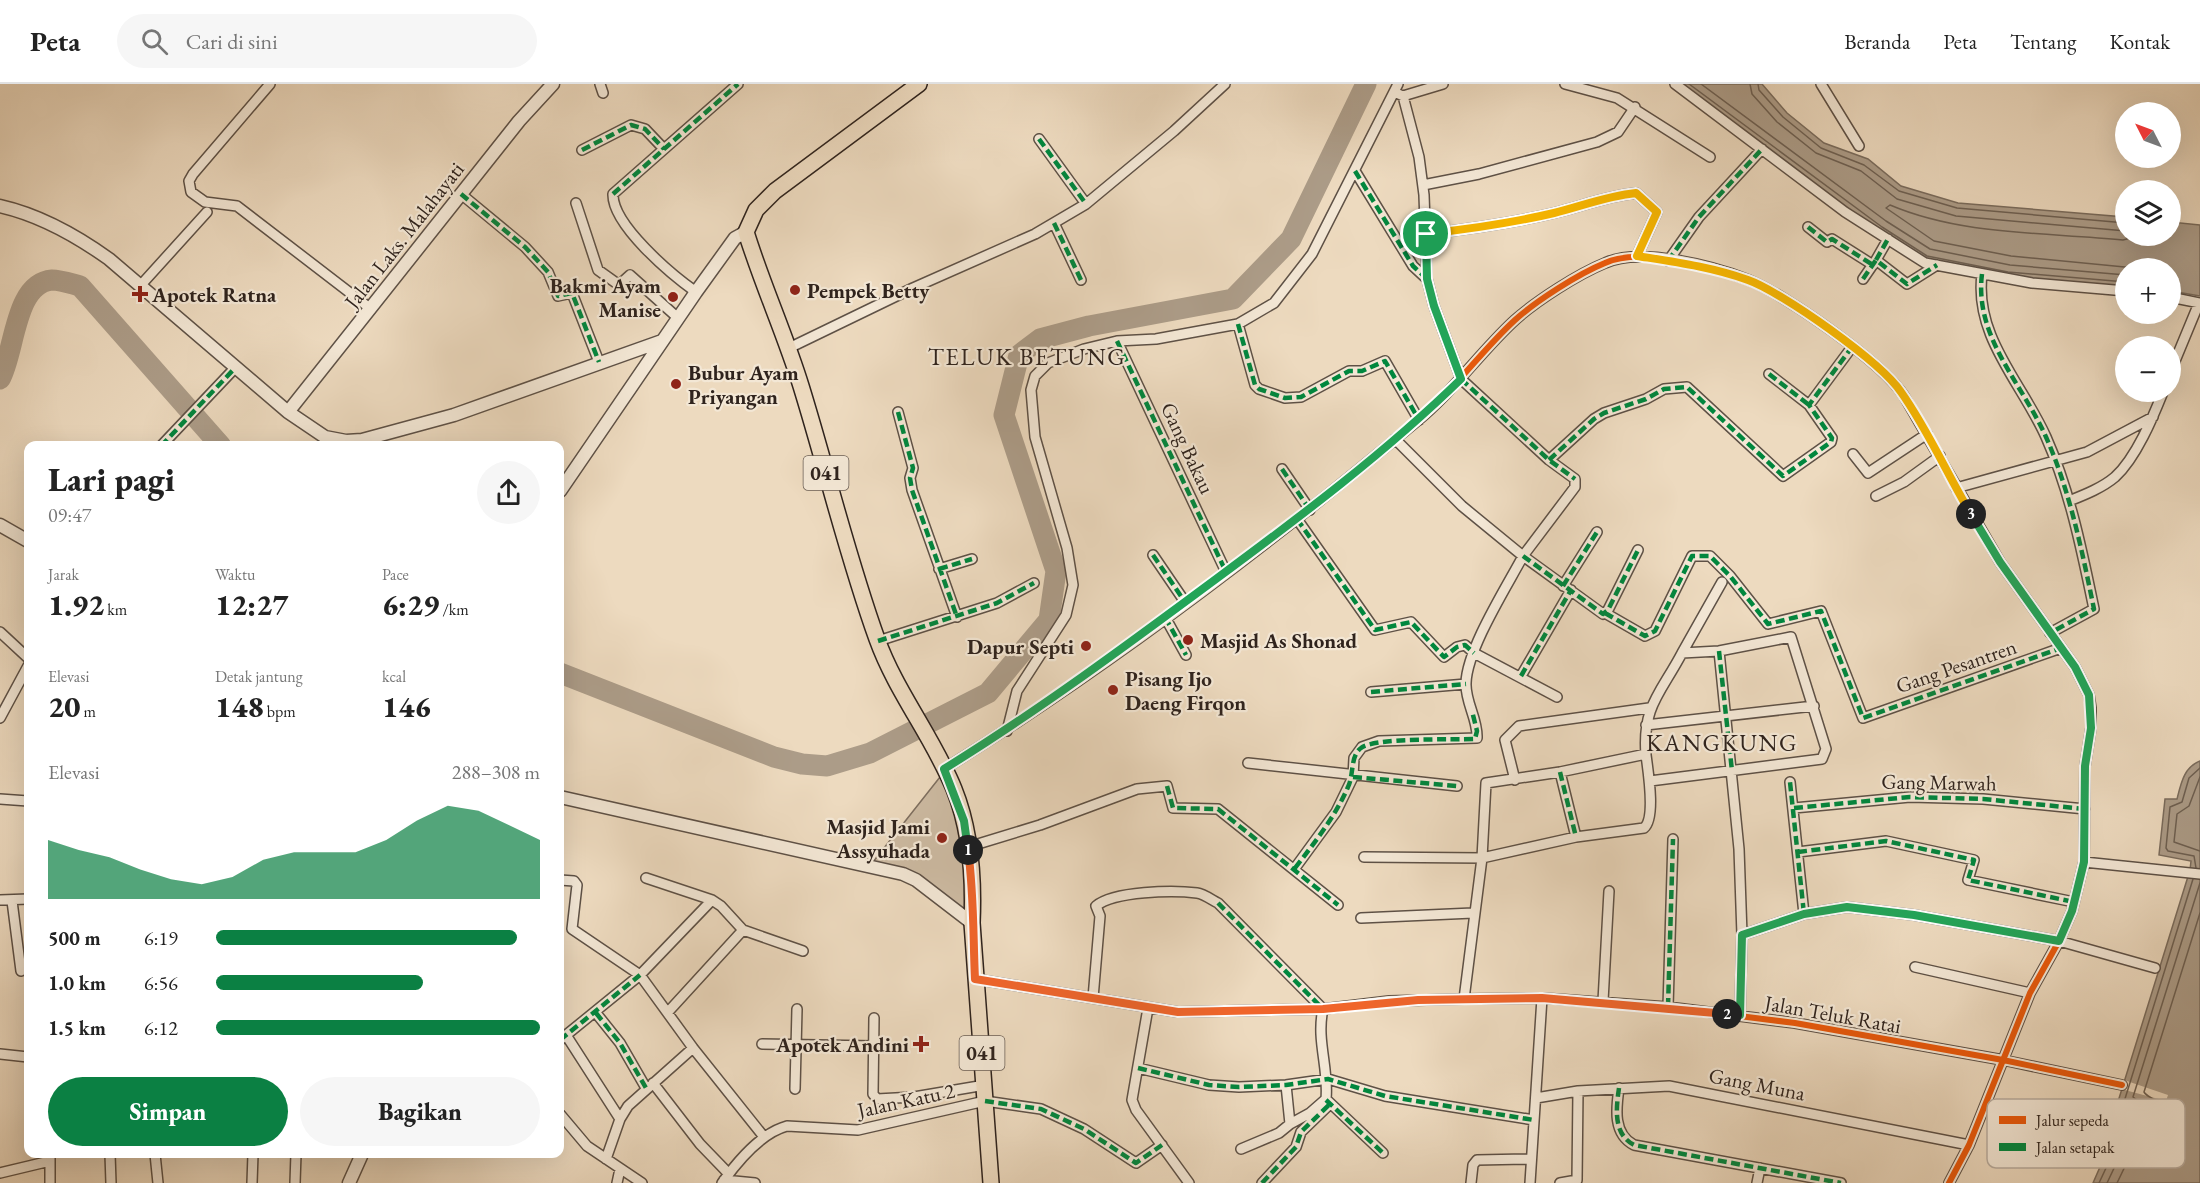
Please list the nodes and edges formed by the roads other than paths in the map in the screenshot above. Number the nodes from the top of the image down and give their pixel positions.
1 (270, 84) edge
2 (553, 84) edge
3 (738, 84) edge
4 (919, 84) edge
5 (1225, 84) edge
6 (1443, 84) edge
7 (1566, 84) edge
8 (1675, 84) edge
9 (1822, 84) edge
10 (1398, 91) edge
11 (1635, 107) junction
12 (1040, 140) dead end
13 (1859, 146) dead end
14 (664, 149) junction
15 (1762, 149) junction
16 (582, 150) dead end
17 (1710, 157) dead end
18 (1355, 171) junction
19 (1423, 185) junction
20 (461, 194) junction
21 (576, 203) dead end
22 (1086, 204) junction
23 (0, 206) edge
24 (207, 212) dead end
25 (1054, 223) junction
26 (1808, 227) dead end
27 (746, 232) junction
28 (1426, 234) junction
29 (1888, 238) junction
30 (1637, 256) junction
31 (1668, 261) junction
32 (1874, 262) junction
33 (1936, 265) junction
34 (1982, 274) junction
35 (1427, 279) junction
36 (1863, 279) dead end
37 (1081, 280) dead end
38 (140, 286) junction
39 (2115, 290) edge
40 (696, 292) junction
41 (2181, 299) edge
42 (2199, 303) edge
43 (371, 309) junction
44 (678, 318) junction
45 (1238, 324) junction
46 (662, 341) junction
47 (1117, 341) junction
48 (2181, 346) edge
49 (1852, 347) junction
50 (789, 348) junction
51 (599, 362) junction
52 (235, 368) junction
53 (1770, 374) dead end
54 (1461, 379) junction
55 (2159, 402) edge
56 (1809, 405) junction
57 (288, 412) junction
58 (898, 412) dead end
59 (2153, 417) junction
60 (1419, 420) junction
61 (1927, 434) junction
62 (1395, 439) junction
63 (166, 441) edge
64 (1853, 454) dead end
65 (1940, 456) junction
66 (1549, 460) junction
67 (2055, 462) junction
68 (1282, 469) dead end
69 (564, 485) edge
70 (1956, 488) junction
71 (1876, 496) dead end
72 (2069, 501) junction
73 (1310, 510) junction
74 (1297, 519) junction
75 (0, 525) edge
76 (1597, 532) dead end
77 (24, 539) edge
78 (1638, 550) dead end
79 (1153, 555) dead end
80 (1523, 556) junction
81 (972, 559) dead end
82 (939, 569) junction
83 (1226, 572) junction
84 (1722, 582) dead end
85 (1034, 583) dead end
86 (1567, 588) junction
87 (1185, 602) junction
88 (1605, 613) junction
89 (1165, 616) junction
90 (957, 617) junction
91 (0, 632) edge
92 (2050, 633) junction
93 (878, 641) junction
94 (2061, 648) junction
95 (1719, 651) junction
96 (1474, 653) junction
97 (1682, 653) junction
98 (24, 654) edge
99 (1186, 655) dead end
100 (24, 673) edge
101 (1521, 676) junction
102 (1466, 684) junction
103 (1371, 692) dead end
104 (1557, 697) dead end
105 (1814, 706) junction
106 (1649, 708) junction
107 (1726, 717) junction
108 (0, 718) edge
109 (1646, 724) junction
110 (1007, 731) junction
111 (1646, 754) junction
112 (1248, 764) dead end
113 (942, 766) junction
114 (1732, 771) junction
115 (1560, 772) junction
116 (1353, 777) junction
117 (1515, 780) junction
118 (1650, 781) junction
119 (1790, 782) dead end
120 (1457, 786) dead end
121 (564, 798) edge
122 (0, 799) edge
123 (24, 801) edge
124 (1794, 808) junction
125 (2085, 809) junction
126 (1576, 837) junction
127 (1673, 839) dead end
128 (968, 847) junction
129 (1798, 852) junction
130 (1364, 857) dead end
131 (1482, 858) junction
132 (2084, 862) junction
133 (1295, 868) junction
134 (2200, 874) edge
135 (646, 878) dead end
136 (564, 880) edge
137 (1609, 891) dead end
138 (0, 900) edge
139 (24, 900) edge
140 (712, 900) junction
141 (12, 901) junction
142 (2074, 902) junction
143 (1338, 905) dead end
144 (1473, 913) junction
145 (1804, 914) junction
146 (1361, 918) dead end
147 (972, 923) junction
148 (742, 930) junction
149 (1742, 935) junction
150 (2059, 941) junction
151 (803, 951) dead end
152 (1915, 967) dead end
153 (2155, 968) dead end
154 (21, 971) dead end
155 (640, 975) junction
156 (975, 979) junction
157 (2031, 993) junction
158 (1093, 998) junction
159 (1542, 998) junction
160 (1464, 999) junction
161 (1603, 1001) junction
162 (1668, 1007) junction
163 (1148, 1008) junction
164 (797, 1009) dead end
165 (1323, 1009) junction
166 (668, 1011) junction
167 (596, 1013) junction
168 (1740, 1015) junction
169 (874, 1018) dead end
170 (564, 1036) edge
171 (564, 1038) edge
172 (762, 1044) dead end
173 (795, 1044) junction
174 (874, 1046) junction
175 (693, 1048) junction
176 (0, 1053) edge
177 (24, 1056) edge
178 (2003, 1060) junction
179 (1138, 1068) junction
180 (1328, 1079) junction
181 (650, 1085) junction
182 (985, 1085) junction
183 (1286, 1085) junction
184 (2122, 1085) dead end
185 (795, 1089) dead end
186 (1619, 1089) junction
187 (1578, 1091) junction
188 (1536, 1098) junction
189 (1987, 1099) edge
190 (1987, 1100) edge
191 (985, 1101) junction
192 (1328, 1102) junction
193 (564, 1119) edge
194 (620, 1119) junction
195 (1534, 1120) junction
196 (1290, 1124) junction
197 (764, 1137) junction
198 (1162, 1145) junction
199 (1969, 1145) junction
200 (1241, 1149) dead end
201 (1383, 1153) dead end
202 (47, 1158) edge
203 (50, 1158) edge
204 (110, 1158) edge
205 (155, 1158) edge
206 (253, 1158) edge
207 (296, 1158) edge
208 (360, 1158) edge
209 (606, 1159) junction
210 (1531, 1159) junction
211 (1760, 1168) junction
212 (620, 1169) junction
213 (0, 1173) edge
214 (725, 1179) edge
215 (50, 1183) edge
216 (111, 1183) edge
217 (158, 1183) edge
218 (252, 1183) edge
219 (295, 1183) edge
220 (349, 1183) edge
221 (617, 1183) edge
222 (642, 1183) edge
223 (755, 1183) edge
224 (991, 1183) edge
225 (1189, 1183) edge
226 (1262, 1183) edge
227 (1471, 1183) edge
228 (1530, 1183) edge
229 (1560, 1183) edge
230 (1756, 1183) edge
231 (1841, 1183) edge
232 (1949, 1183) edge

1 - 43 street
2 - 20 street, Jalan Laks. Malahayati
3 - 14 street
4 - 27 main road
5 - 22 street
6 - 10 street
7 - 11 street
8 - 15 street
9 - 13 street
10 - 18 street
10 - 19 street
11 - 17 street
11 - 19 street
12 - 22 street
14 - 16 street
14 - 40 street
15 - 29 street
15 - 31 street
18 - 35 street
18 - 45 street
19 - 28 street
20 - 43 street, Jalan Laks. Malahayati
20 - 51 street
21 - 44 street
22 - 25 street
23 - 38 street
24 - 38 street
25 - 37 street
25 - 50 street
26 - 32 street
27 - 40 street
27 - 50 main road, 041
28 - 30 street
28 - 35 street
29 - 32 street
29 - 33 street
30 - 31 street
30 - 54 street
31 - 49 street
32 - 33 street
32 - 36 street
33 - 34 street
34 - 39 street
34 - 67 street
35 - 54 street
38 - 52 street
40 - 44 street
41 - 42 street
42 - 48 street
43 - 57 street, Jalan Laks. Malahayati
44 - 46 street
45 - 47 street
45 - 60 street
46 - 51 street
46 - 69 street
47 - 83 street, Gang Bakau
47 - 110 street
49 - 56 street
49 - 61 street
50 - 93 main road, 041
51 - 57 street
52 - 57 street
52 - 63 street
53 - 56 street
54 - 60 street
54 - 66 street
55 - 59 street
56 - 66 street
58 - 82 street
59 - 67 street
59 - 72 street
60 - 62 street
61 - 64 street
61 - 65 street
62 - 73 street
62 - 80 street
65 - 70 street
65 - 71 street
66 - 80 street
67 - 70 street
67 - 72 street
68 - 73 street
70 - 92 street
72 - 92 street
73 - 74 street
74 - 83 street
74 - 96 street
75 - 77 street
76 - 86 street
78 - 88 street
79 - 87 street
80 - 86 street
80 - 96 street
81 - 82 street
82 - 90 street
83 - 87 street
84 - 97 street
85 - 90 street
86 - 88 street
86 - 101 street
87 - 89 street
88 - 94 street, Gang Pesantren
89 - 99 street
89 - 110 street
90 - 93 street
91 - 98 street
92 - 94 street
93 - 113 main road, 041
94 - 125 street
95 - 97 street
95 - 105 street
95 - 107 street
96 - 101 street
96 - 102 street
97 - 106 street
100 - 108 street
101 - 104 street
102 - 103 street
102 - 116 street
105 - 107 street
105 - 114 street
106 - 109 street
106 - 117 street
107 - 109 street
107 - 114 street
109 - 111 street
110 - 113 street
111 - 115 street
111 - 118 street
112 - 116 street
113 - 128 main road, 041
114 - 118 street
114 - 149 street
115 - 117 street
115 - 126 street
116 - 120 street
116 - 133 street
117 - 131 street
118 - 126 street
119 - 124 street
121 - 147 street
122 - 123 street
124 - 125 street, Gang Marwah
124 - 129 street
125 - 132 street
126 - 131 street
127 - 162 street
128 - 133 street
128 - 147 main road, 041
129 - 142 street
129 - 145 street
130 - 131 street
131 - 144 street
132 - 134 street
132 - 142 street
133 - 143 street
135 - 140 street
136 - 155 street
137 - 161 street
138 - 141 street
139 - 141 street
140 - 148 street
140 - 155 street
141 - 154 street
142 - 150 street
144 - 146 street
144 - 160 street
145 - 149 street
145 - 150 street
147 - 156 main road, 041
148 - 151 street
148 - 166 street
149 - 168 street
150 - 153 street
150 - 157 street
152 - 157 street
155 - 166 street
155 - 167 street
156 - 158 street, Jalan Teluk Ratai
156 - 182 main road, 041
157 - 178 street
158 - 163 street, Jalan Teluk Ratai
158 - 165 street
159 - 160 street, Jalan Teluk Ratai
159 - 161 street, Jalan Teluk Ratai
159 - 188 street
160 - 165 street, Jalan Teluk Ratai
161 - 162 street, Jalan Teluk Ratai
162 - 168 street, Jalan Teluk Ratai
163 - 165 street, Jalan Teluk Ratai
163 - 179 street
164 - 173 street
165 - 180 street
166 - 175 street
167 - 170 street
167 - 181 street
168 - 178 street, Jalan Teluk Ratai
169 - 174 street
171 - 194 street
172 - 173 street
173 - 174 street
173 - 185 street
174 - 182 street
175 - 181 street
175 - 197 street
176 - 177 street
178 - 184 street, Jalan Teluk Ratai
178 - 189 street
179 - 183 street
179 - 198 street
180 - 183 street
180 - 192 street
180 - 195 street
181 - 194 street
181 - 214 street
182 - 191 main road, 041
183 - 196 street
186 - 187 street, Gang Muna
186 - 199 street, Gang Muna
186 - 211 street
187 - 188 street, Gang Muna
187 - 229 street
188 - 195 street
190 - 199 street
191 - 197 street, Jalan Katu 2
191 - 198 street
191 - 224 main road, 041
192 - 196 street
192 - 201 street
192 - 226 street
193 - 209 street
194 - 209 street
195 - 210 street
196 - 200 street
197 - 214 street, Jalan Katu 2
198 - 225 street
199 - 232 street
202 - 213 street
203 - 215 street
204 - 216 street
205 - 217 street
206 - 218 street
207 - 219 street
208 - 220 street
209 - 212 street
210 - 227 street
210 - 228 street
211 - 230 street
211 - 231 street
212 - 221 street
212 - 222 street
214 - 223 street

